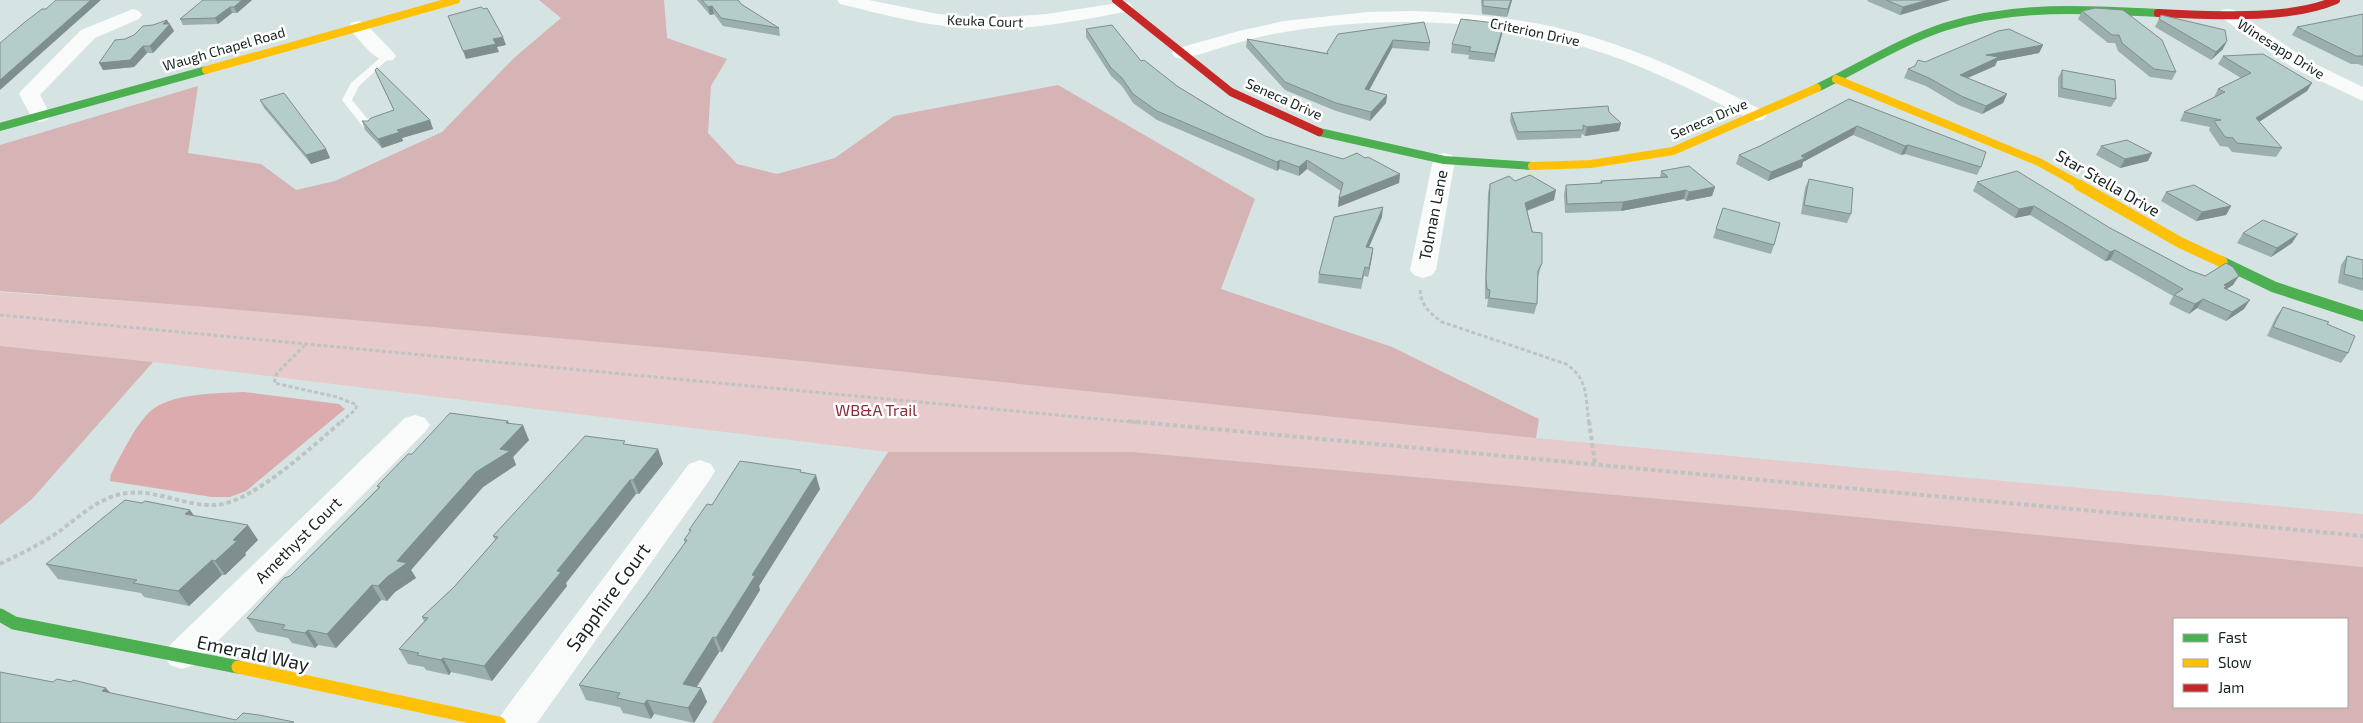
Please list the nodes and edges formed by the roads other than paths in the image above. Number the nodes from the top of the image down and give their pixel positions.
1 (456, 0) edge
2 (846, 0) edge
3 (2336, 0) edge
4 (1120, 3) edge
5 (2228, 14) junction
6 (132, 15) dead end
7 (358, 27) junction
8 (1182, 53) junction
9 (386, 56) joint
10 (1836, 79) junction
11 (2363, 95) edge
12 (1757, 115) junction
13 (40, 116) junction
14 (368, 126) edge
15 (0, 127) edge
16 (1444, 160) junction
17 (1423, 270) road end
18 (2363, 316) edge
19 (415, 425) dead end
20 (700, 471) dead end
21 (0, 615) edge
22 (182, 656) junction
23 (499, 723) edge
24 (516, 723) edge

1 - 7 street, Waugh Chapel Road
2 - 4 street, Keuka Court
3 - 5 street, Seneca Drive
4 - 8 street, Seneca Drive
5 - 10 street, Seneca Drive
5 - 11 street, Winesapp Drive
6 - 13 street
7 - 9 street
7 - 13 street, Waugh Chapel Road
8 - 12 street, Criterion Drive
8 - 16 street, Seneca Drive
9 - 14 lane
10 - 12 street, Seneca Drive
10 - 18 street, Star Stella Drive
12 - 16 street, Seneca Drive
13 - 15 street, Waugh Chapel Road
16 - 17 street, Tolman Lane
19 - 22 street, Amethyst Court
20 - 24 street, Sapphire Court
21 - 22 street, Emerald Way
22 - 23 street, Emerald Way

